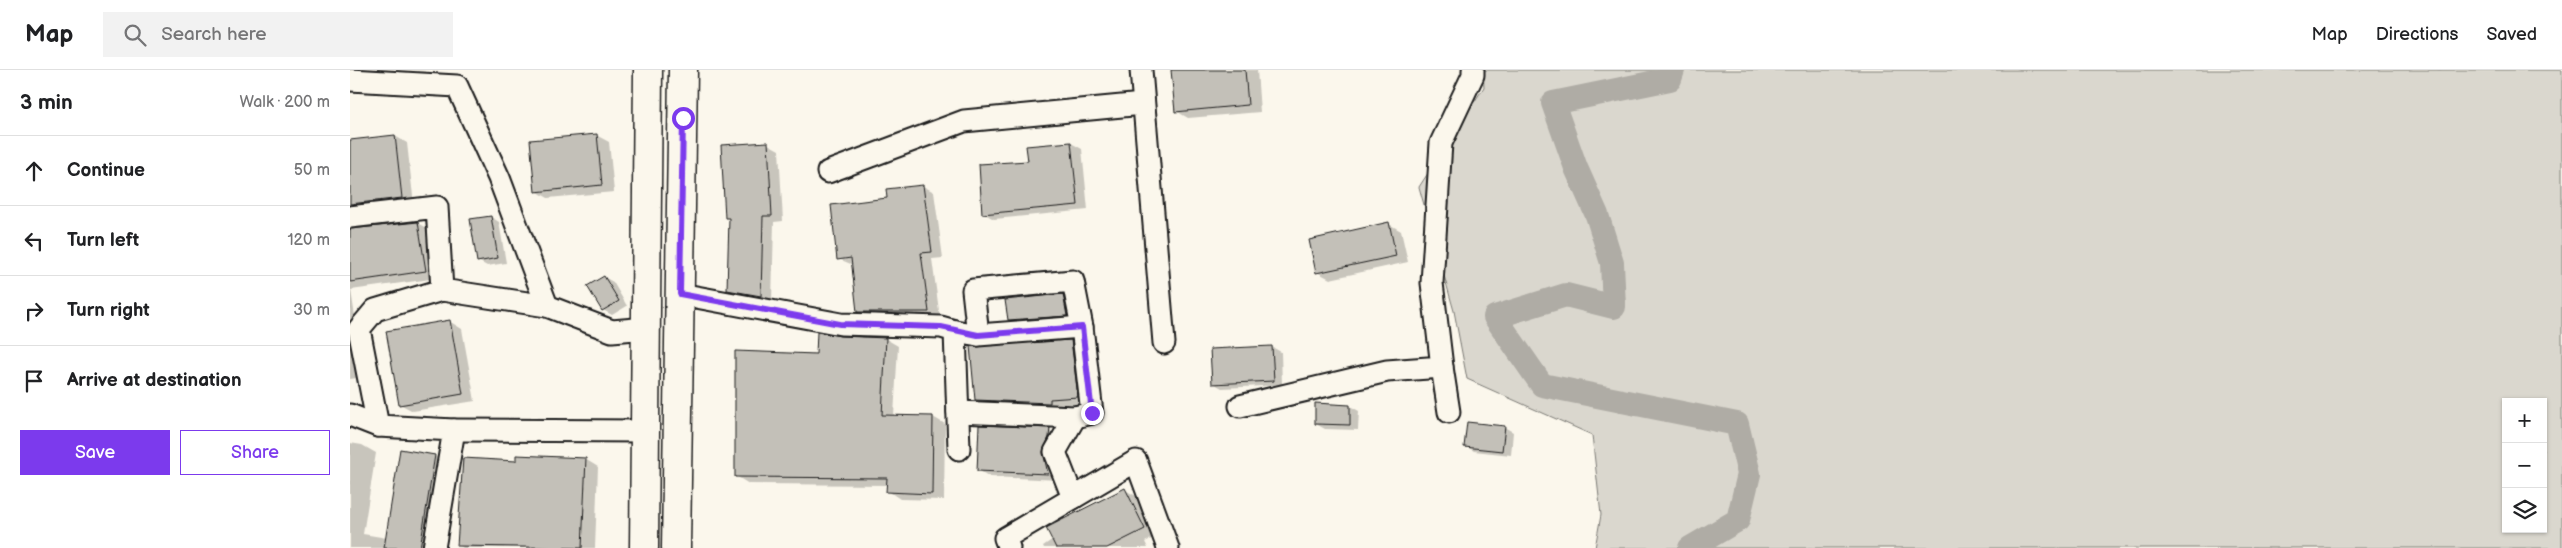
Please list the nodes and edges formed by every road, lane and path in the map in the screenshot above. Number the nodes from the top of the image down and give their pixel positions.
1 (648, 70) edge
2 (683, 70) edge
3 (1141, 70) edge
4 (1473, 70) edge
5 (350, 80) edge
6 (1143, 104) junction
7 (828, 172) dead end
8 (350, 218) edge
9 (442, 290) junction
10 (680, 294) junction
11 (547, 306) junction
12 (1082, 327) junction
13 (647, 328) junction
14 (956, 331) junction
15 (978, 335) junction
16 (1164, 343) dead end
17 (1442, 368) junction
18 (1240, 406) dead end
19 (958, 412) junction
20 (1449, 412) dead end
21 (350, 415) edge
22 (1074, 417) junction
23 (378, 426) junction
24 (454, 430) junction
25 (646, 431) junction
26 (959, 449) dead end
27 (1073, 498) junction
28 (434, 548) edge
29 (644, 548) edge
30 (676, 548) edge
31 (1009, 548) edge
32 (1168, 548) edge

1 - 13 main road
2 - 10 main road
3 - 6 street
4 - 17 street
5 - 11 street
6 - 7 street
6 - 16 street
8 - 9 street
9 - 11 street
9 - 23 street
10 - 14 street
10 - 30 main road
11 - 13 street
12 - 15 street
12 - 15 street
12 - 22 street
13 - 25 main road
14 - 15 street
14 - 19 street
17 - 18 street
17 - 20 street
19 - 22 street
19 - 26 street
21 - 23 street
22 - 27 street
23 - 24 street
24 - 25 street
24 - 28 street
25 - 29 main road
27 - 31 street
27 - 32 street

